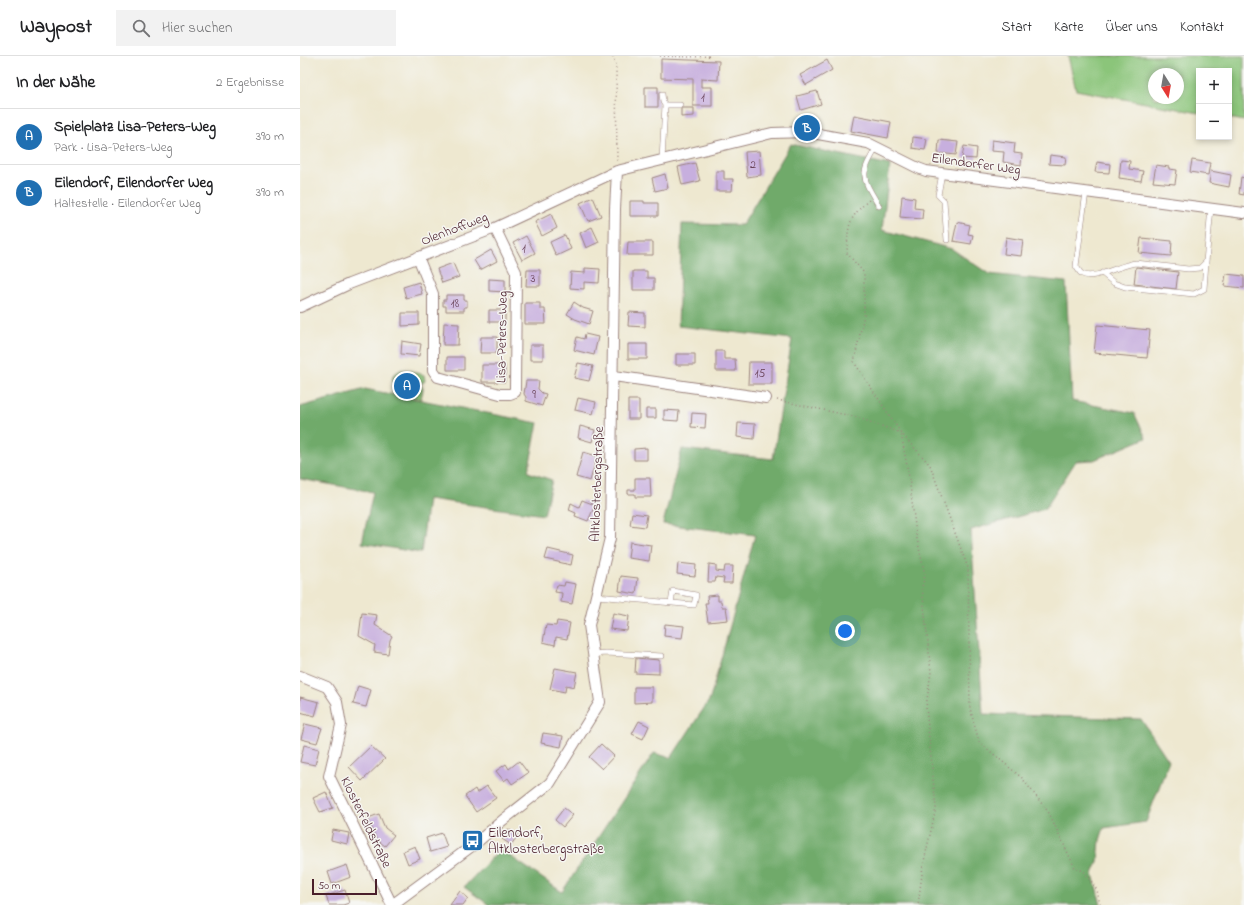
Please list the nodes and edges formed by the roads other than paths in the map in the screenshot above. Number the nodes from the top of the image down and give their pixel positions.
1 (662, 94) dead end
2 (665, 105) junction
3 (680, 105) dead end
4 (877, 147) junction
5 (662, 160) junction
6 (617, 171) junction
7 (942, 173) junction
8 (1086, 192) junction
9 (879, 206) dead end
10 (1211, 208) junction
11 (1244, 213) edge
12 (495, 228) junction
13 (947, 240) dead end
14 (418, 257) junction
15 (1206, 262) junction
16 (1102, 273) junction
17 (300, 307) edge
18 (614, 376) junction
19 (766, 398) dead end
20 (597, 596) junction
21 (671, 603) junction
22 (593, 654) junction
23 (662, 656) dead end
24 (300, 676) edge
25 (392, 905) edge

1 - 2 lane
2 - 3 lane
2 - 5 lane
4 - 5 street, Eilendorfer Weg
4 - 7 street, Eilendorfer Weg
4 - 9 lane
5 - 6 street, Eilendorfer Weg
6 - 12 street, Olenhoffweg
6 - 18 street, Altklosterbergstraße
7 - 8 street, Eilendorfer Weg
7 - 13 lane
8 - 10 street, Eilendorfer Weg
8 - 16 lane
10 - 11 street, Eilendorfer Weg
10 - 15 lane
12 - 14 street, Olenhoffweg
12 - 14 street, Lisa-Peters-Weg
14 - 17 street, Olenhoffweg
15 - 16 lane
15 - 16 lane
18 - 19 street
18 - 20 street, Altklosterbergstraße
20 - 21 lane
20 - 22 street, Altklosterbergstraße
21 - 21 lane
22 - 23 lane
22 - 25 street, Altklosterbergstraße
24 - 25 street, Klosterfeldstraße

